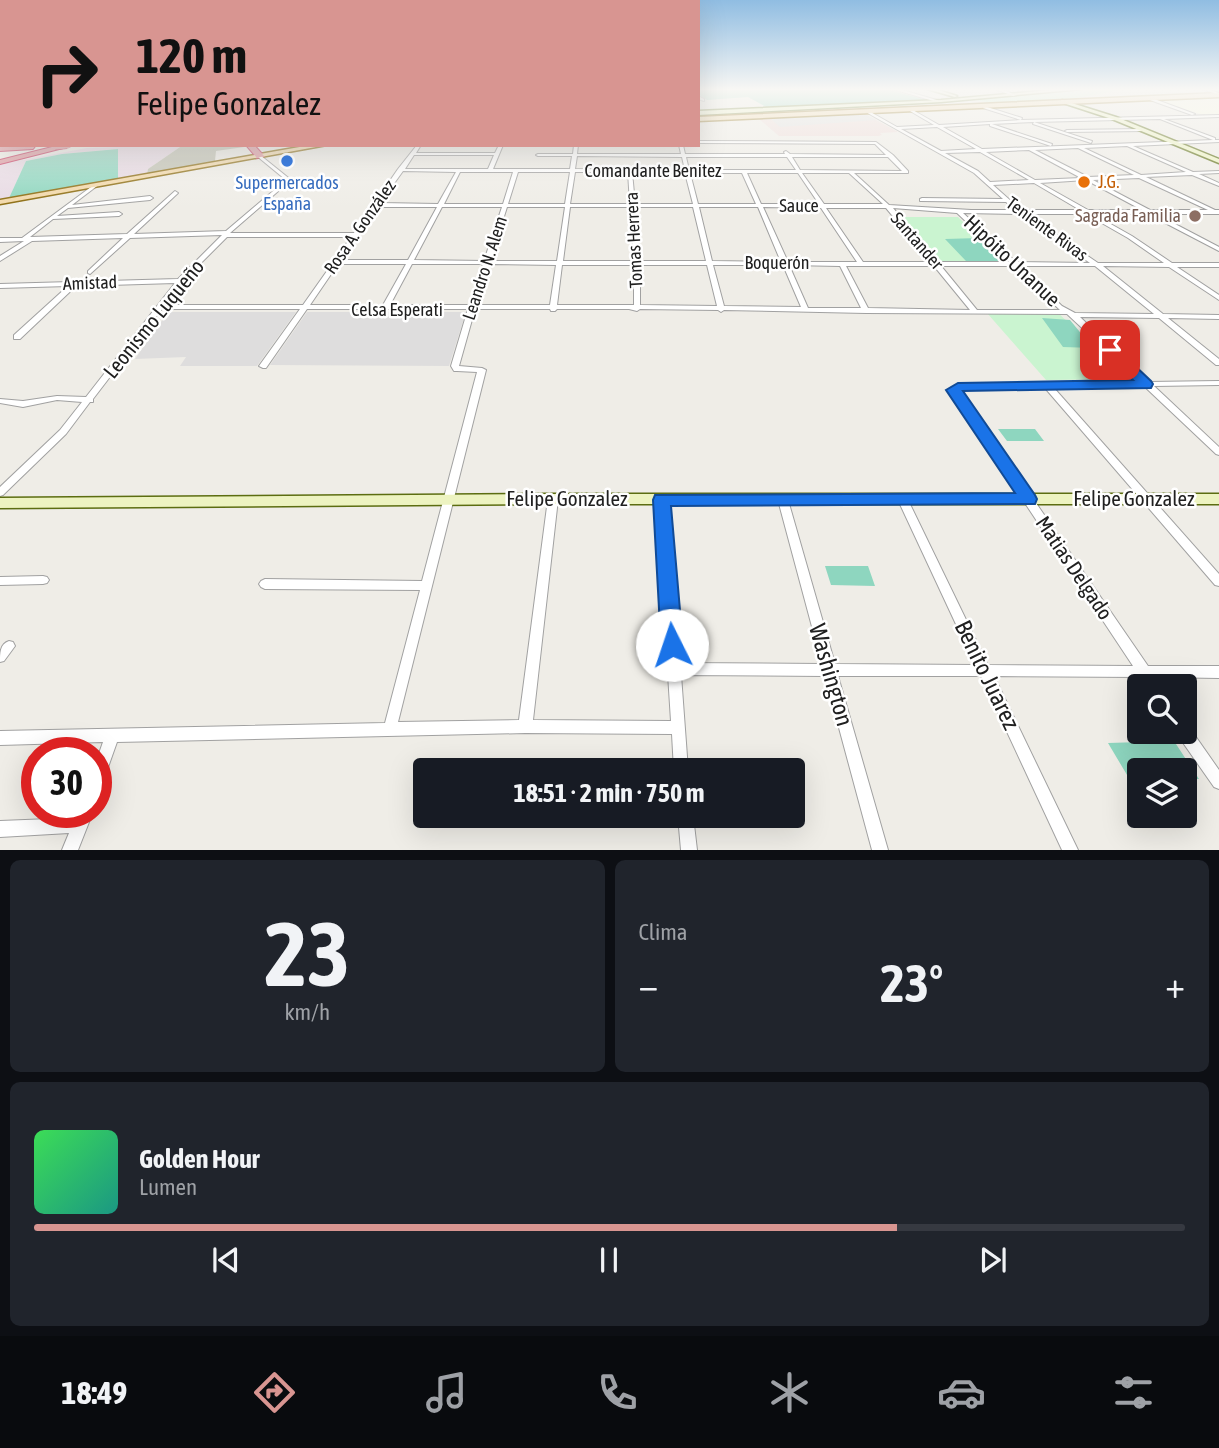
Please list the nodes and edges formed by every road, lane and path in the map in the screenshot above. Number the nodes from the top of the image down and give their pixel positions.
1 (897, 129) edge
2 (944, 129) edge
3 (1001, 129) edge
4 (1051, 129) edge
5 (1140, 129) edge
6 (1187, 129) edge
7 (1143, 130) junction
8 (1058, 131) junction
9 (1219, 141) edge
10 (700, 142) edge
11 (779, 142) junction
12 (1172, 142) junction
13 (1123, 143) junction
14 (1099, 144) junction
15 (1076, 145) junction
16 (1056, 146) junction
17 (59, 147) edge
18 (304, 147) edge
19 (312, 147) edge
20 (417, 147) edge
21 (499, 147) edge
22 (576, 147) edge
23 (681, 147) edge
24 (1028, 148) junction
25 (981, 150) junction
26 (255, 152) edge
27 (942, 152) junction
28 (412, 154) junction
29 (496, 154) junction
30 (538, 155) dead end
31 (574, 155) junction
32 (683, 155) junction
33 (789, 156) junction
34 (891, 156) junction
35 (245, 157) joint
36 (0, 161) edge
37 (1219, 161) edge
38 (195, 167) junction
39 (400, 170) junction
40 (459, 170) junction
41 (490, 170) junction
42 (516, 170) junction
43 (572, 171) junction
44 (630, 171) junction
45 (686, 171) junction
46 (744, 171) junction
47 (797, 171) junction
48 (850, 172) junction
49 (1219, 172) edge
50 (1194, 174) junction
51 (1140, 176) junction
52 (1085, 177) junction
53 (1034, 181) junction
54 (988, 184) junction
55 (95, 185) junction
56 (1219, 185) edge
57 (175, 192) dead end
58 (150, 198) dead end
59 (922, 200) dead end
60 (1006, 201) junction
61 (0, 202) edge
62 (378, 205) junction
63 (441, 205) junction
64 (506, 205) junction
65 (569, 205) junction
66 (632, 205) junction
67 (696, 205) junction
68 (760, 205) junction
69 (825, 206) junction
70 (886, 206) junction
71 (69, 207) junction
72 (959, 212) junction
73 (1020, 212) junction
74 (1086, 212) junction
75 (1150, 212) junction
76 (1218, 212) edge
77 (119, 214) dead end
78 (55, 218) junction
79 (226, 234) junction
80 (356, 235) junction
81 (130, 237) junction
82 (27, 239) junction
83 (0, 240) edge
84 (1219, 249) edge
85 (0, 259) edge
86 (335, 262) junction
87 (486, 262) junction
88 (410, 263) junction
89 (561, 263) junction
90 (637, 263) junction
91 (710, 263) junction
92 (785, 263) junction
93 (842, 263) junction
94 (860, 263) junction
95 (937, 264) junction
96 (1013, 264) junction
97 (1096, 264) junction
98 (1169, 264) junction
99 (1219, 265) edge
100 (90, 272) dead end
101 (180, 281) junction
102 (75, 282) junction
103 (0, 286) edge
104 (1219, 298) edge
105 (160, 309) junction
106 (304, 309) junction
107 (385, 309) junction
108 (471, 309) junction
109 (554, 309) junction
110 (635, 309) junction
111 (721, 310) junction
112 (806, 310) junction
113 (866, 311) junction
114 (973, 312) junction
115 (1071, 313) junction
116 (1159, 315) junction
117 (1219, 317) edge
118 (17, 337) dead end
119 (1219, 363) edge
120 (262, 366) dead end
121 (1219, 383) edge
122 (1146, 384) junction
123 (1048, 386) junction
124 (90, 400) junction
125 (2, 401) edge
126 (1219, 452) edge
127 (0, 494) edge
128 (553, 499) junction
129 (1028, 499) junction
130 (1219, 499) edge
131 (448, 500) junction
132 (662, 500) junction
133 (783, 500) junction
134 (903, 500) junction
135 (1147, 500) junction
136 (0, 503) edge
137 (43, 580) dead end
138 (0, 581) edge
139 (1219, 582) edge
140 (265, 584) dead end
141 (426, 586) junction
142 (674, 669) junction
143 (829, 669) junction
144 (985, 671) junction
145 (1143, 671) junction
146 (1219, 672) edge
147 (1145, 674) edge
148 (525, 726) junction
149 (677, 727) junction
150 (390, 729) junction
151 (113, 735) joint
152 (0, 738) edge
153 (1192, 744) edge
154 (680, 758) edge
155 (1219, 782) edge
156 (21, 826) edge
157 (79, 828) edge
158 (687, 828) edge
159 (0, 829) edge
160 (71, 849) edge
161 (689, 849) edge
162 (880, 849) edge
163 (1070, 849) edge

1 - 27 street, Teniente Rivas
2 - 25 street
3 - 16 street
4 - 8 street
5 - 7 street
6 - 9 street
7 - 8 street
7 - 12 street
8 - 14 street
9 - 12 street
10 - 11 street
11 - 33 street
11 - 34 street
12 - 13 street
12 - 37 street
13 - 14 street
13 - 50 street
14 - 15 street
15 - 16 street
15 - 51 street
16 - 24 street
17 - 36 highway
18 - 26 main road
19 - 26 main road
20 - 28 street, Rosa A. González
21 - 29 street
22 - 31 street
23 - 32 street
24 - 25 street
24 - 52 street
25 - 27 street
25 - 53 street
26 - 35 highway
26 - 38 main road
26 - 79 street, Leonismo Luqueño
27 - 54 street, Teniente Rivas
28 - 29 street
28 - 39 street, Rosa A. González
29 - 41 street
30 - 31 street
31 - 32 street
31 - 43 street
32 - 33 street
32 - 45 street
33 - 34 street
33 - 47 street
34 - 48 street, Comandante Benitez
35 - 38 main road
38 - 55 main road
39 - 40 street, Comandante Benitez
39 - 62 street, Rosa A. González
40 - 41 street, Comandante Benitez
40 - 63 street
41 - 42 street, Comandante Benitez
42 - 43 street, Comandante Benitez
42 - 64 street, Leandro N. Alem
43 - 44 street, Comandante Benitez
43 - 65 street
44 - 45 street, Comandante Benitez
44 - 66 street, Tomas Herrera
45 - 46 street, Comandante Benitez
45 - 67 street
46 - 47 street, Comandante Benitez
46 - 68 street
47 - 48 street, Comandante Benitez
47 - 69 street
48 - 70 street, Santander
49 - 50 street
50 - 51 street
50 - 56 street
51 - 52 street
51 - 76 street
52 - 53 street
52 - 75 street
53 - 54 street
53 - 74 street
54 - 60 street, Teniente Rivas
55 - 61 main road
55 - 71 street
57 - 81 street
58 - 71 street
59 - 60 street
60 - 73 street, Teniente Rivas
62 - 63 street, Sauce
62 - 80 street, Rosa A. González
63 - 64 street, Sauce
63 - 88 street
64 - 65 street, Sauce
64 - 87 street, Leandro N. Alem
65 - 66 street, Sauce
65 - 89 street
66 - 67 street, Sauce
66 - 90 street, Tomas Herrera
67 - 68 street, Sauce
67 - 91 street
68 - 69 street, Sauce
68 - 92 street
69 - 70 street, Sauce
69 - 94 street
70 - 72 street, Sauce
70 - 95 street, Santander
71 - 78 street
72 - 73 street, Sauce
72 - 96 street, Hipóito Unanue
73 - 74 street, Sauce
73 - 97 street, Teniente Rivas
74 - 75 street, Sauce
74 - 98 street
75 - 76 street, Sauce
75 - 84 street
77 - 78 street
78 - 82 street
79 - 80 street
79 - 81 street
79 - 101 street, Leonismo Luqueño
80 - 86 street, Rosa A. González
81 - 82 street
81 - 100 street
82 - 83 street
82 - 85 street
86 - 88 street, Boquerón
86 - 106 street, Rosa A. González
87 - 88 street, Boquerón
87 - 89 street, Boquerón
87 - 108 street, Leandro N. Alem
88 - 107 street
89 - 90 street, Boquerón
89 - 109 street
90 - 91 street, Boquerón
90 - 110 street, Tomas Herrera
91 - 92 street, Boquerón
91 - 111 street
92 - 93 street, Boquerón
92 - 112 street
93 - 94 street, Boquerón
93 - 113 street
94 - 95 street, Boquerón
95 - 96 street, Boquerón
95 - 114 street, Santander
96 - 97 street, Boquerón
96 - 115 street, Hipóito Unanue
97 - 98 street, Boquerón
97 - 116 street, Teniente Rivas
98 - 99 street, Boquerón
98 - 104 street
101 - 102 street, Amistad
101 - 105 street, Leonismo Luqueño
102 - 103 street, Amistad
102 - 118 street
105 - 106 street, Celsa Esperati
105 - 124 street, Leonismo Luqueño
106 - 107 street, Celsa Esperati
106 - 120 street, Rosa A. González
107 - 108 street, Celsa Esperati
108 - 109 street, Celsa Esperati
108 - 131 street, Leandro N. Alem
109 - 110 street, Celsa Esperati
110 - 111 street, Celsa Esperati
111 - 112 street, Celsa Esperati
112 - 113 street, Celsa Esperati
113 - 114 street, Celsa Esperati
114 - 115 street, Celsa Esperati
115 - 116 street
115 - 122 street, Hipóito Unanue
116 - 117 street
116 - 119 street, Teniente Rivas
121 - 122 street
122 - 123 street
122 - 126 street, Hipóito Unanue
123 - 129 street, Matias Delgado
123 - 135 street
124 - 125 street
124 - 127 street, Leonismo Luqueño
128 - 131 street, Felipe Gonzalez
128 - 132 street, Felipe Gonzalez
128 - 148 street
129 - 134 street, Felipe Gonzalez
129 - 135 street, Felipe Gonzalez
129 - 145 street, Matias Delgado
130 - 135 street, Felipe Gonzalez
131 - 136 street, Felipe Gonzalez
131 - 141 street
132 - 133 street, Felipe Gonzalez
132 - 142 street
133 - 134 street, Felipe Gonzalez
133 - 143 street, Washington
134 - 144 street, Benito Juarez
135 - 139 street
137 - 138 street
140 - 141 street
141 - 150 street
142 - 143 street
142 - 149 street
143 - 144 street
143 - 162 street, Washington
144 - 145 street
144 - 163 street, Benito Juarez
145 - 146 street
145 - 147 street, Matias Delgado
148 - 149 street
148 - 150 street
149 - 154 street
150 - 151 street
151 - 152 street
153 - 155 street
156 - 159 street
157 - 160 street
158 - 161 street

